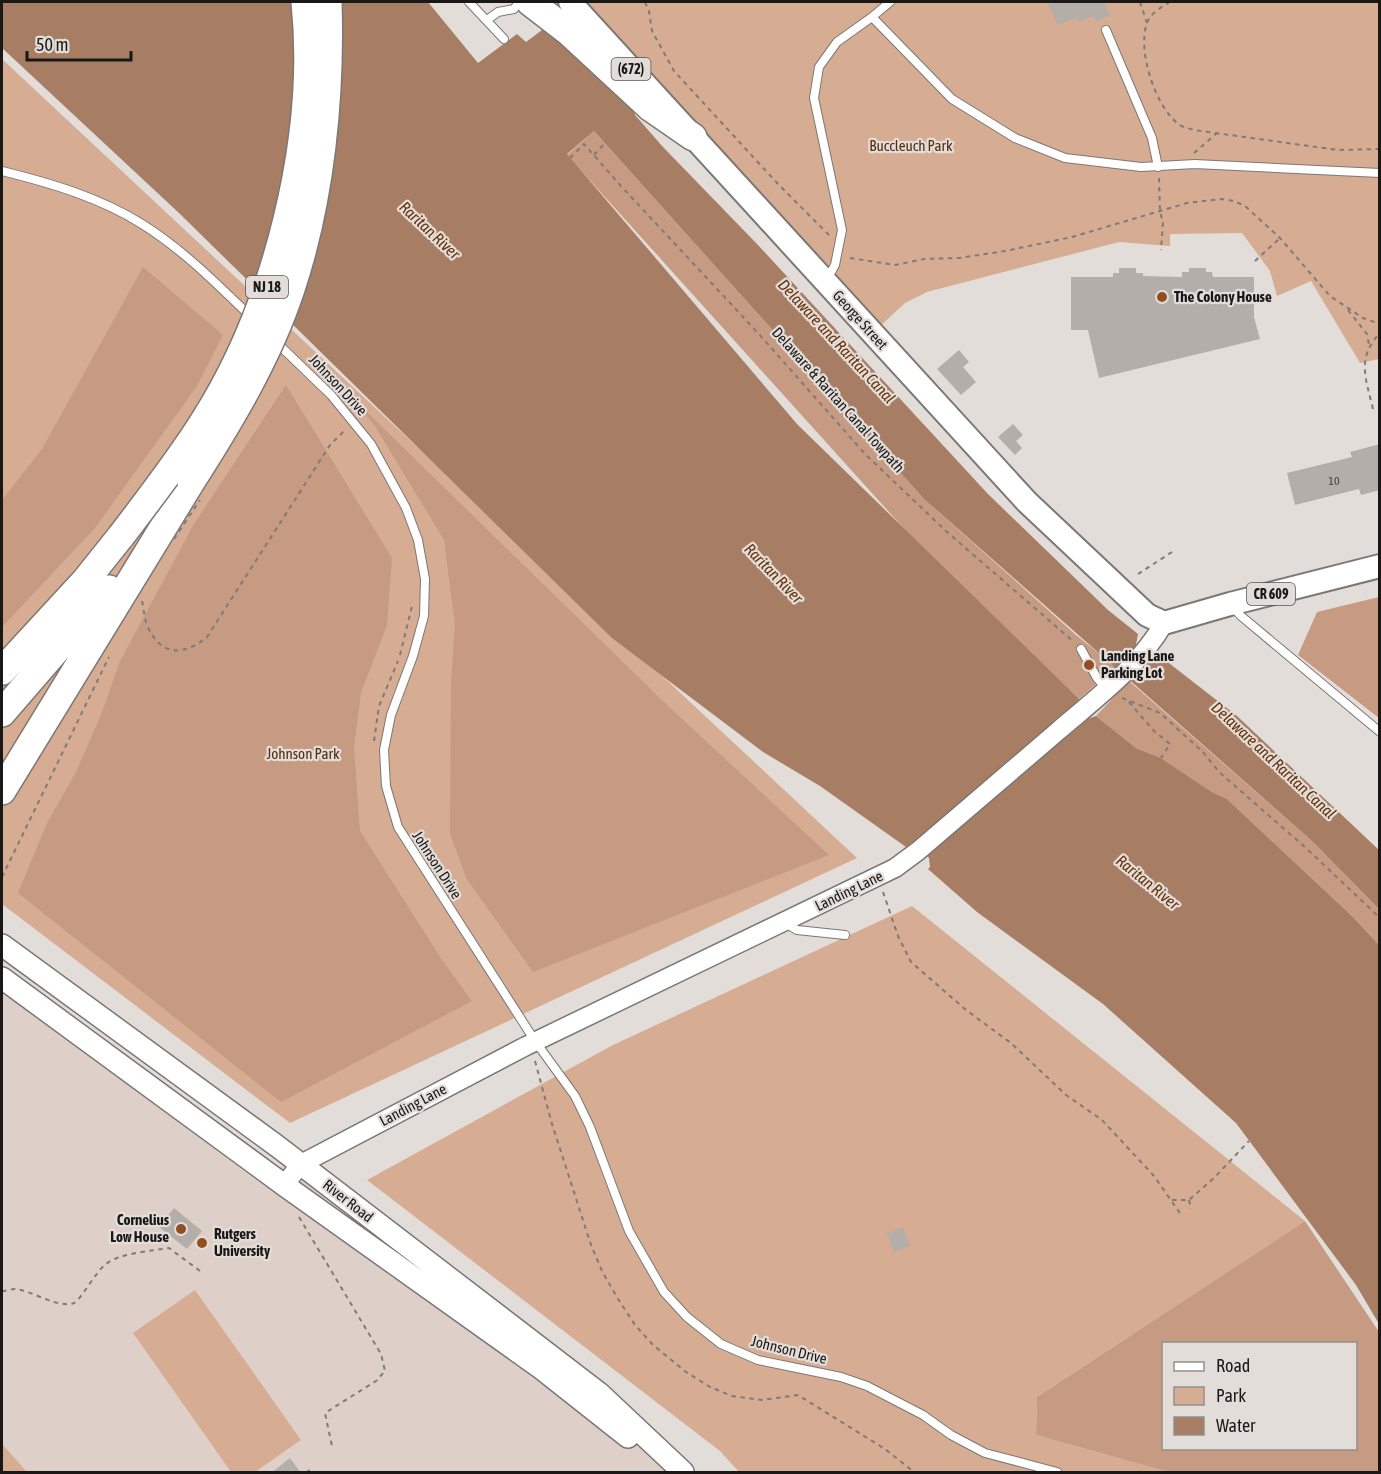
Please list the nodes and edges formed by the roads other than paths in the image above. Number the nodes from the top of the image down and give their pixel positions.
1 (305, 2) edge
2 (328, 2) edge
3 (469, 2) edge
4 (519, 2) edge
5 (530, 2) edge
6 (570, 2) edge
7 (890, 2) edge
8 (872, 17) junction
9 (487, 20) junction
10 (1106, 30) dead end
11 (504, 39) dead end
12 (693, 137) junction
13 (1158, 167) junction
14 (2, 171) edge
15 (1380, 173) edge
16 (825, 283) junction
17 (1380, 566) edge
18 (137, 573) junction
19 (1230, 604) junction
20 (1164, 623) junction
21 (1081, 649) road end
22 (2, 671) edge
23 (1113, 690) junction
24 (2, 713) edge
25 (1380, 732) edge
26 (2, 791) edge
27 (784, 922) junction
28 (844, 935) dead end
29 (2, 945) edge
30 (2, 978) edge
31 (535, 1041) junction
32 (301, 1164) junction
33 (284, 1185) junction
34 (674, 1473) edge
35 (683, 1473) edge
36 (1057, 1473) edge

1 - 22 highway, NJ 18, bridge
2 - 18 highway, NJ 18, bridge
3 - 9 lane
4 - 9 lane
5 - 12 highway
6 - 12 main road, George Street / (672)
7 - 8 lane
8 - 13 lane
8 - 16 lane
9 - 11 lane
10 - 13 lane
12 - 16 main road, George Street / (672)
13 - 15 lane
14 - 31 lane, Johnson Drive
16 - 20 main road, George Street / (672)
17 - 19 main road, CR 609
18 - 24 highway
18 - 26 highway
19 - 20 main road, CR 609
19 - 25 lane
20 - 23 street, Landing Lane
21 - 23 lane
23 - 27 street, Landing Lane
27 - 28 lane
27 - 31 street, Landing Lane
29 - 32 main road, River Road
30 - 33 main road, River Road
31 - 32 street, Landing Lane
31 - 36 lane, Johnson Drive
32 - 33 street, Landing Lane
32 - 35 main road, River Road
33 - 34 main road, River Road

